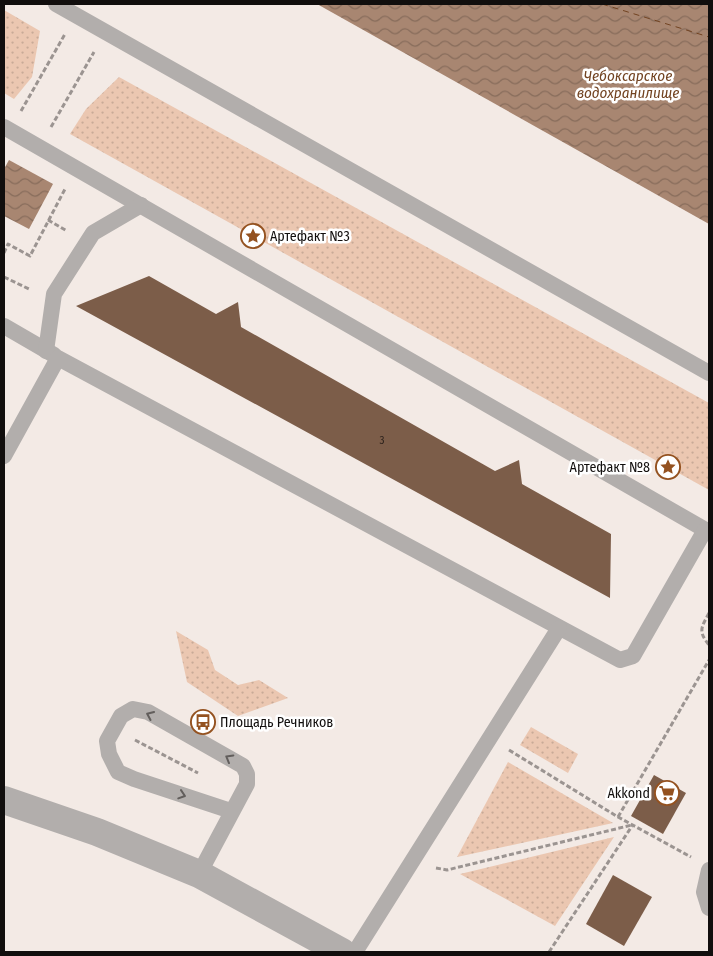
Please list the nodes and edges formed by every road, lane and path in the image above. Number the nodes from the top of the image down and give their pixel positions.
1 (56, 4) edge
2 (76, 15) junction
3 (106, 32) junction
4 (20, 113) dead end
5 (4, 127) edge
6 (50, 130) dead end
7 (76, 168) junction
8 (141, 206) junction
9 (4, 242) edge
10 (8, 244) junction
11 (4, 253) edge
12 (4, 277) edge
13 (36, 293) dead end
14 (4, 326) edge
15 (52, 354) junction
16 (709, 373) edge
17 (4, 456) edge
18 (707, 531) edge
19 (709, 613) edge
20 (559, 628) junction
21 (709, 645) edge
22 (709, 660) edge
23 (490, 738) junction
24 (134, 740) dead end
25 (204, 777) dead end
26 (4, 800) edge
27 (232, 811) junction
28 (618, 817) junction
29 (633, 825) junction
30 (692, 858) dead end
31 (412, 862) junction
32 (709, 870) edge
33 (199, 874) junction
34 (709, 908) edge
35 (342, 952) edge
36 (355, 952) edge
37 (549, 952) edge

1 - 2 lane
2 - 3 lane
2 - 4 path
3 - 6 path
3 - 16 lane
5 - 7 lane
7 - 8 lane
7 - 10 path
8 - 15 lane
8 - 18 lane
9 - 10 path
10 - 11 path
12 - 13 path
14 - 15 lane
15 - 17 lane
15 - 20 lane
18 - 20 lane
19 - 21 path
20 - 23 lane
22 - 28 path
23 - 28 path
23 - 31 lane
24 - 25 path
26 - 33 street
27 -> 27 lane
27 - 33 lane
28 - 29 path
29 - 30 path
29 - 31 path
29 - 37 path
31 - 36 lane
32 - 34 lane
33 - 35 street

